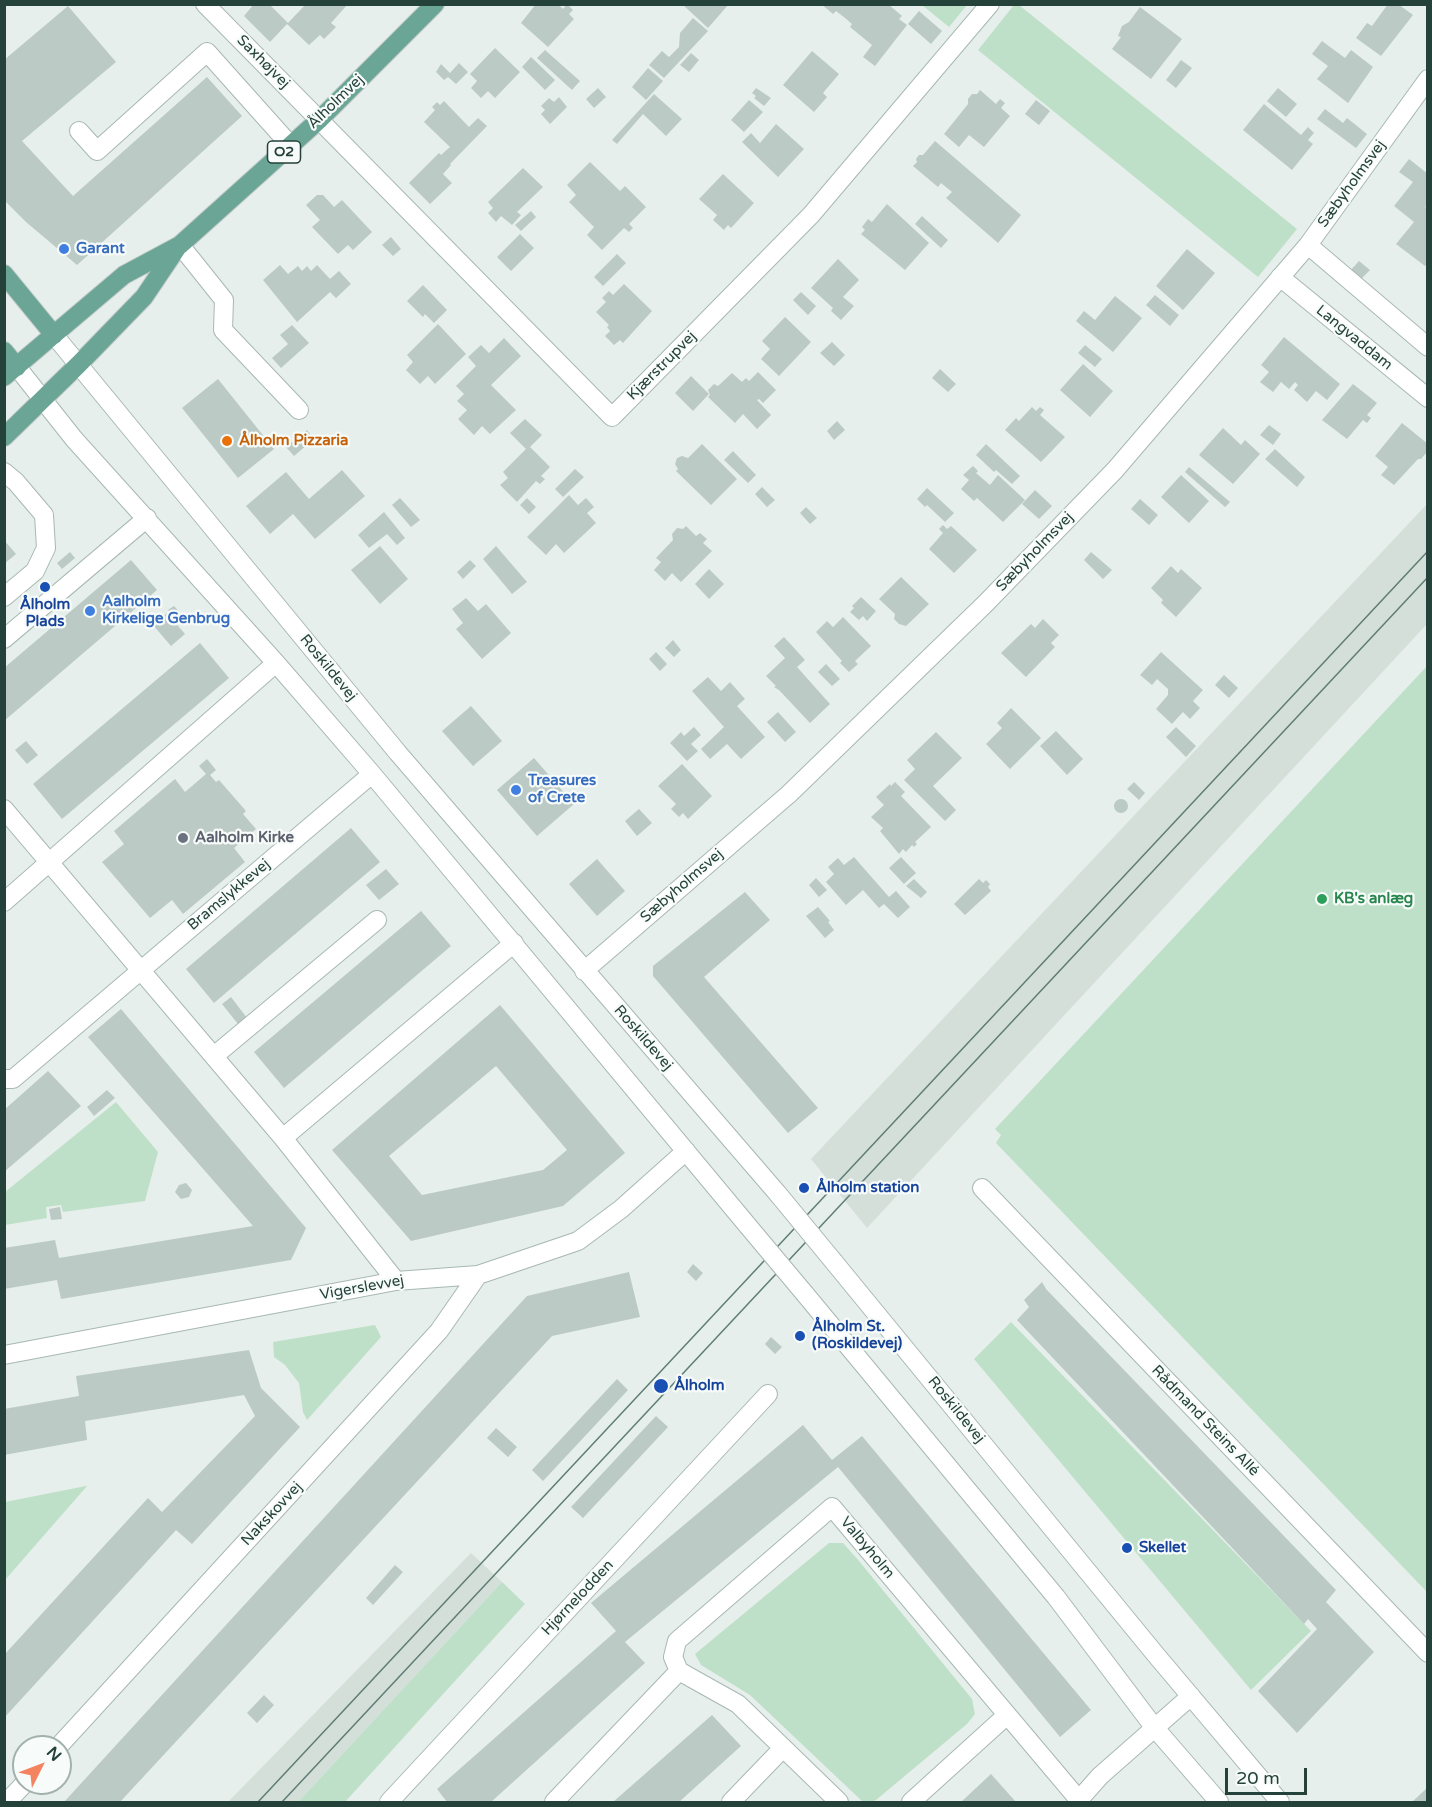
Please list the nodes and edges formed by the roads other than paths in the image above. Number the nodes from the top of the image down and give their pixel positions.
1 (205, 4) edge
2 (435, 4) edge
3 (990, 4) edge
4 (236, 35) junction
5 (207, 52) junction
6 (1428, 79) edge
7 (320, 119) junction
8 (79, 131) dead end
9 (291, 146) junction
10 (180, 244) junction
11 (1308, 245) junction
12 (4, 274) edge
13 (1280, 277) junction
14 (54, 335) junction
15 (1428, 346) edge
16 (4, 351) edge
17 (80, 364) junction
18 (11, 372) edge
19 (1428, 398) edge
20 (44, 399) junction
21 (299, 411) dead end
22 (4, 437) edge
23 (4, 471) edge
24 (147, 518) junction
25 (4, 597) edge
26 (4, 639) edge
27 (276, 663) junction
28 (372, 774) junction
29 (4, 809) edge
30 (49, 863) junction
31 (4, 902) edge
32 (377, 920) dead end
33 (514, 943) junction
34 (141, 970) junction
35 (584, 971) junction
36 (214, 1056) junction
37 (4, 1079) edge
38 (283, 1137) junction
39 (686, 1151) junction
40 (982, 1188) dead end
41 (478, 1275) junction
42 (396, 1281) junction
43 (4, 1355) edge
44 (768, 1394) dead end
45 (1428, 1653) edge
46 (679, 1671) junction
47 (1191, 1696) junction
48 (1007, 1715) junction
49 (1154, 1727) junction
50 (69, 1735) edge
51 (783, 1748) junction
52 (1078, 1802) edge
53 (389, 1803) edge
54 (554, 1803) edge
55 (731, 1803) edge
56 (839, 1803) edge
57 (911, 1803) edge
58 (1219, 1803) edge
59 (1280, 1803) edge

1 - 4 street, Saxhøjvej
2 - 7 main road, Ålholmvej / O2
3 - 7 street, Kjærstrupvej
4 - 5 street
4 - 7 street, Saxhøjvej
5 - 8 street
5 - 9 street
6 - 11 street, Sæbyholmsvej
7 - 9 main road, Ålholmvej / O2
9 - 10 main road, Ålholmvej / O2
10 - 14 main road, Ålholmvej / O2
10 - 17 main road, Ålholmvej / O2
10 - 21 street
11 - 13 street, Sæbyholmsvej
11 - 15 street
12 - 14 main road, Roskildevej
13 - 19 street, Langvaddam
13 - 35 street, Sæbyholmsvej
14 - 17 street, Roskildevej
14 - 18 main road, Ålholmvej / O2
16 - 18 main road
17 - 20 main road, Ålholmvej / O2
17 - 35 street, Roskildevej
18 - 20 street
20 - 22 main road, Ålholmvej / O2
20 - 24 street
23 - 25 street
24 - 26 street
24 - 27 street
27 - 28 street
27 - 30 street
28 - 33 street
28 - 34 street, Bramslykkevej
29 - 30 street
30 - 31 street
30 - 34 street
32 - 36 street
33 - 38 street
33 - 39 street
34 - 36 street
34 - 37 street, Bramslykkevej
35 - 47 street, Roskildevej, bridge
36 - 38 street
38 - 42 street
39 - 41 street, Vigerslevvej
39 - 49 street, bridge
40 - 45 street, Rådmand Steins Allé
41 - 42 street, Vigerslevvej
41 - 50 street, Nakskovvej
42 - 43 street, Vigerslevvej
44 - 53 street, Hjørnelodden
46 - 48 street, Valbyholm
46 - 51 street
46 - 54 street
47 - 49 street
47 - 59 street, Roskildevej
48 - 52 street, Valbyholm
48 - 57 street
49 - 52 street
49 - 58 street
51 - 55 street
51 - 56 street

